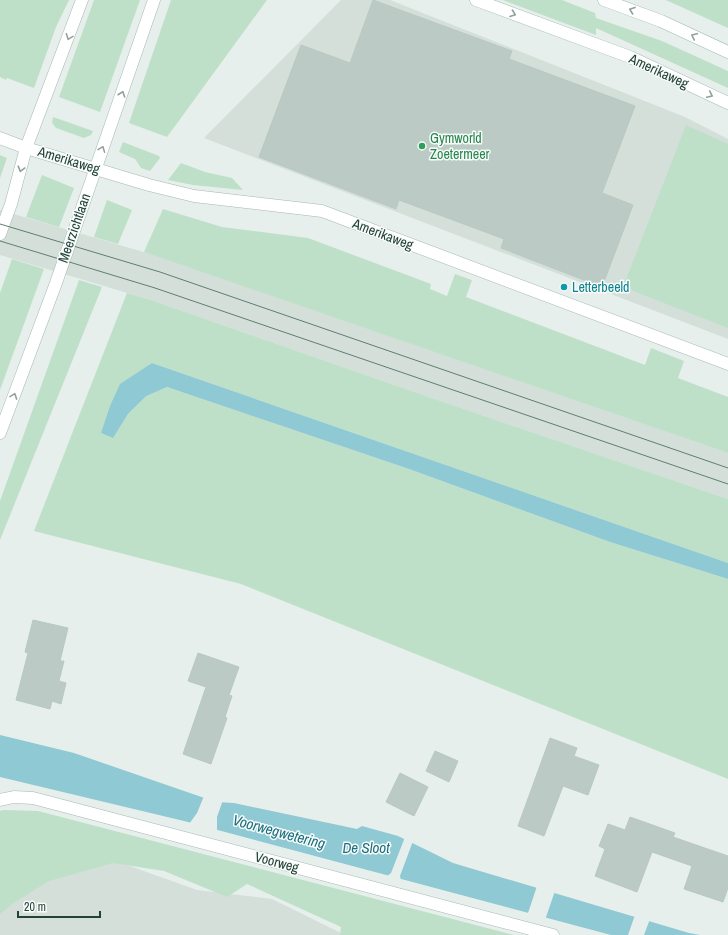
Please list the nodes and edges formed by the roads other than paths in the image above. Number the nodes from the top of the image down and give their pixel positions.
1 (82, 0) edge
2 (154, 0) edge
3 (476, 0) edge
4 (604, 0) edge
5 (728, 52) edge
6 (728, 103) edge
7 (0, 138) edge
8 (26, 148) junction
9 (95, 168) junction
10 (0, 234) edge
11 (728, 364) edge
12 (0, 433) edge
13 (0, 800) edge
14 (553, 935) edge

1 -> 8 street
9 -> 2 street, Meerzichtlaan
3 -> 6 street, Amerikaweg
5 -> 4 street
7 - 8 street, Amerikaweg
8 - 9 street, Amerikaweg
8 -> 10 street
9 - 11 street, Amerikaweg
12 -> 9 street, Meerzichtlaan
13 - 14 street, Voorweg

